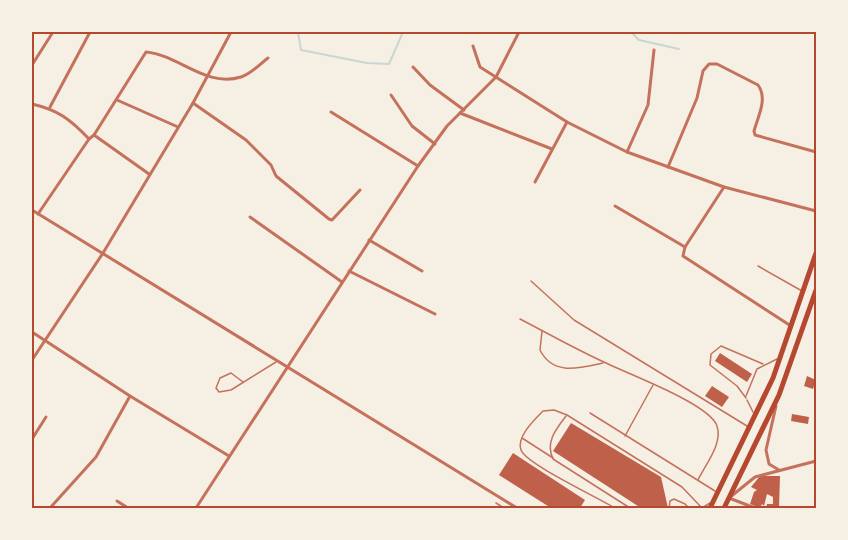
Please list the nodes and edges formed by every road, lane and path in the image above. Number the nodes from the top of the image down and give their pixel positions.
1 (53, 32) edge
2 (90, 32) edge
3 (231, 32) edge
4 (519, 32) edge
5 (473, 46) dead end
6 (654, 50) dead end
7 (268, 58) dead end
8 (32, 65) edge
9 (413, 67) dead end
10 (206, 76) junction
11 (496, 77) junction
12 (392, 95) dead end
13 (117, 100) junction
14 (193, 103) junction
15 (32, 104) edge
16 (50, 107) junction
17 (464, 110) junction
18 (332, 112) dead end
19 (459, 113) junction
20 (567, 122) junction
21 (178, 128) junction
22 (94, 135) junction
23 (89, 139) junction
24 (435, 144) junction
25 (552, 149) junction
26 (627, 152) junction
27 (816, 152) edge
28 (418, 166) junction
29 (668, 167) junction
30 (149, 174) junction
31 (535, 182) dead end
32 (724, 187) junction
33 (360, 190) dead end
34 (615, 206) dead end
35 (32, 211) edge
36 (816, 211) edge
37 (38, 214) junction
38 (250, 217) dead end
39 (369, 240) junction
40 (685, 247) junction
41 (103, 253) junction
42 (816, 253) edge
43 (758, 266) dead end
44 (349, 271) junction
45 (422, 272) dead end
46 (531, 281) dead end
47 (342, 282) junction
48 (816, 290) edge
49 (804, 292) junction
50 (435, 314) dead end
51 (520, 319) dead end
52 (793, 327) junction
53 (542, 330) junction
54 (32, 332) edge
55 (44, 339) junction
56 (781, 358) junction
57 (32, 360) edge
58 (277, 361) junction
59 (605, 363) junction
60 (763, 364) junction
61 (288, 368) junction
62 (243, 382) junction
63 (654, 384) junction
64 (778, 395) junction
65 (130, 396) junction
66 (746, 398) junction
67 (590, 412) dead end
68 (567, 415) junction
69 (46, 417) dead end
70 (755, 417) junction
71 (751, 428) junction
72 (625, 435) junction
73 (522, 438) junction
74 (32, 439) edge
75 (229, 456) junction
76 (554, 459) junction
77 (816, 461) edge
78 (781, 471) junction
79 (698, 480) junction
80 (717, 496) junction
81 (729, 498) junction
82 (117, 501) dead end
83 (496, 503) dead end
84 (50, 508) edge
85 (128, 508) edge
86 (196, 508) edge
87 (504, 508) edge
88 (517, 508) edge
89 (589, 508) edge
90 (597, 508) edge
91 (615, 508) edge
92 (630, 508) edge
93 (669, 508) edge
94 (689, 508) edge
95 (702, 508) edge
96 (710, 508) edge
97 (724, 508) edge
98 (755, 508) edge

1 - 8 street
2 - 16 street
3 - 10 street
4 - 11 street
5 - 11 street
6 - 26 street
7 - 10 street
9 - 17 street
10 - 13 street
10 - 14 street
11 - 17 street
11 - 20 street
12 - 24 street
13 - 21 street
13 - 22 street
14 - 21 street
14 - 33 street
15 - 16 street
16 - 23 street
17 - 19 street
18 - 28 street
19 - 24 street
19 - 25 street
20 - 25 street
20 - 26 street
21 - 30 street
22 - 23 street
22 - 30 street
23 - 37 street
24 - 28 street
25 - 31 street
26 - 29 street
27 - 29 street
28 - 39 street
29 - 32 street
30 - 41 street
32 - 36 street
32 - 40 street
34 - 40 street
35 - 37 street
37 - 41 street
38 - 47 street
39 - 44 street
39 - 45 street
40 - 52 street
41 - 55 street
41 - 58 street
42 - 49 main road
43 - 49 lane
44 - 47 street
44 - 50 street
46 - 71 lane
47 - 61 street
48 - 64 main road
49 - 52 main road
51 - 53 lane
52 - 56 main road
53 - 59 lane
53 - 59 lane
54 - 55 street
55 - 57 street
55 - 65 street
56 - 60 lane
56 - 70 main road
58 - 61 street
58 - 62 lane
59 - 63 lane
60 - 66 lane
60 - 66 lane
61 - 75 street
61 - 88 street
62 - 62 lane
63 - 72 lane
63 - 79 lane
64 - 78 street
64 - 81 main road
65 - 75 street
65 - 84 street
66 - 70 lane
67 - 72 lane
68 - 73 lane
68 - 76 lane
68 - 95 lane
69 - 74 street
70 - 71 main road
71 - 80 main road
72 - 79 lane
73 - 76 lane
73 - 91 lane
75 - 86 street
76 - 92 lane
77 - 78 street
78 - 81 street
79 - 80 lane
80 - 95 lane
80 - 96 main road
81 - 97 main road
81 - 98 street
82 - 85 street
83 - 87 lane
89 - 90 lane
93 - 94 lane

